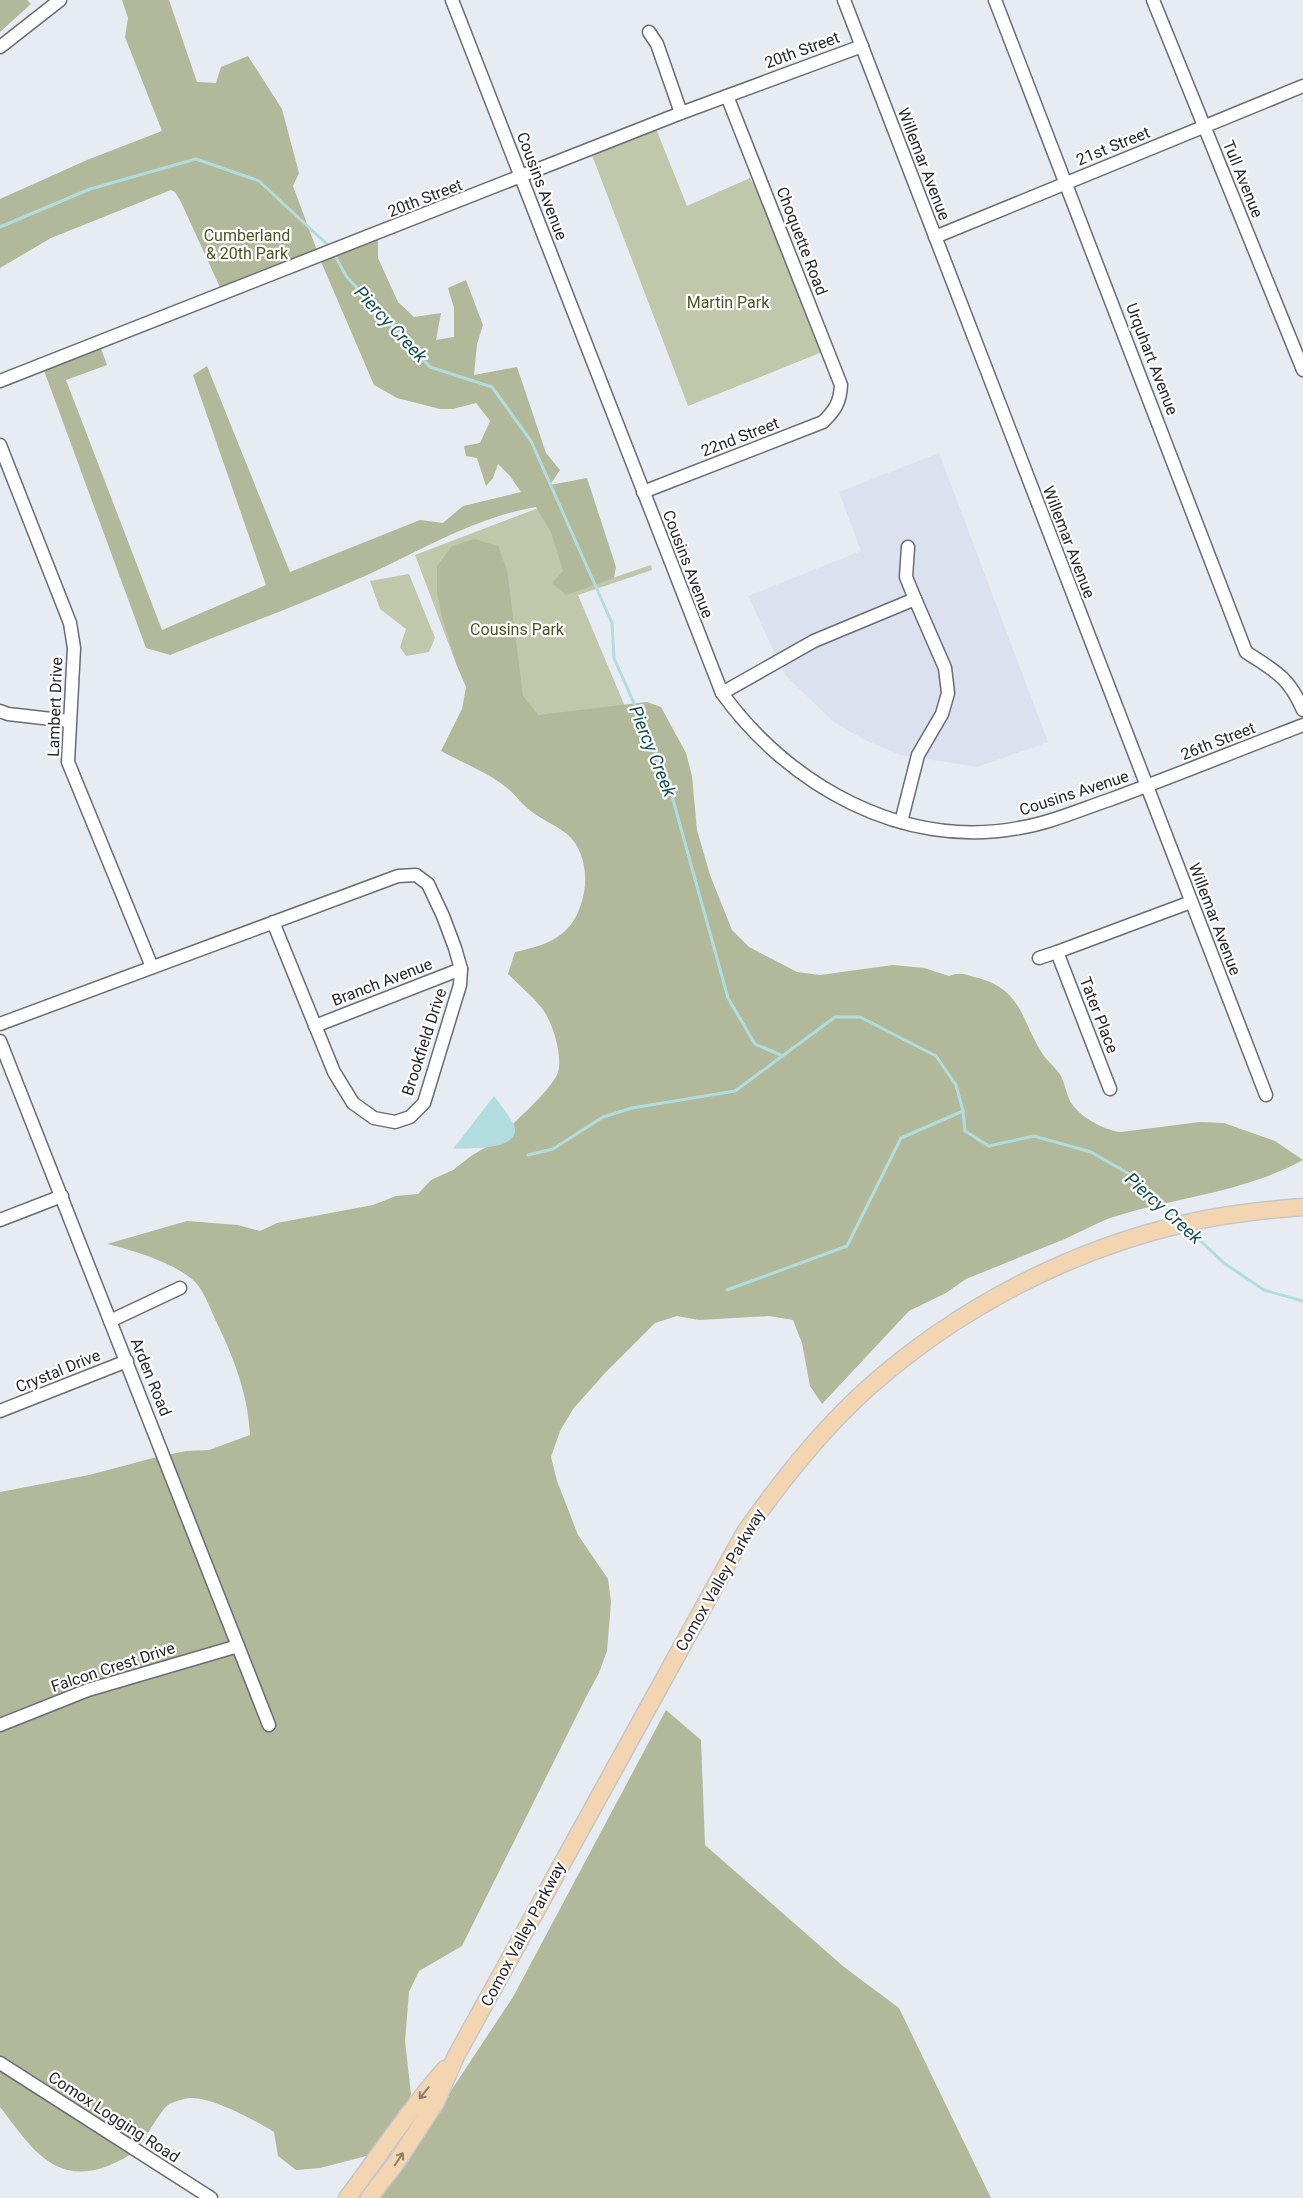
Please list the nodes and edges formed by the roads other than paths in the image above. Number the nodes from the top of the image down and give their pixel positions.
1 (60, 0) edge
2 (452, 0) edge
3 (844, 0) edge
4 (995, 0) edge
5 (1153, 0) edge
6 (649, 32) dead end
7 (862, 46) junction
8 (0, 47) edge
9 (1303, 86) edge
10 (728, 96) junction
11 (681, 113) junction
12 (1204, 126) junction
13 (521, 177) junction
14 (1066, 182) junction
15 (935, 237) junction
16 (1303, 370) edge
17 (0, 381) edge
18 (840, 400) joint
19 (0, 445) edge
20 (643, 492) junction
21 (908, 547) dead end
22 (915, 599) junction
23 (722, 693) junction
24 (1303, 710) edge
25 (0, 711) edge
26 (68, 721) junction
27 (1303, 725) edge
28 (1146, 787) junction
29 (901, 822) junction
30 (1191, 902) junction
31 (273, 922) junction
32 (1057, 952) junction
33 (1039, 958) dead end
34 (152, 967) junction
35 (461, 969) junction
36 (0, 1024) edge
37 (315, 1026) junction
38 (0, 1041) edge
39 (1110, 1089) dead end
40 (1266, 1095) dead end
41 (62, 1196) junction
42 (1303, 1207) edge
43 (0, 1220) edge
44 (180, 1288) dead end
45 (110, 1321) junction
46 (127, 1360) junction
47 (0, 1411) edge
48 (238, 1646) junction
49 (0, 1724) edge
50 (269, 1725) dead end
51 (456, 2056) junction
52 (0, 2063) edge
53 (210, 2198) edge
54 (347, 2198) edge
55 (369, 2198) edge

1 - 8 street
2 - 13 street, Cousins Avenue
3 - 7 street, Willemar Avenue
4 - 14 street, Urquhart Avenue
5 - 12 street, Tull Avenue
6 - 11 street
7 - 10 street, 20th Street
7 - 15 street, Willemar Avenue
9 - 12 street, 21st Street
10 - 11 street, 20th Street
10 - 18 street, Choquette Road
11 - 13 street, 20th Street
12 - 14 street, 21st Street
12 - 16 street, Tull Avenue
13 - 17 street, 20th Street
13 - 20 street, Cousins Avenue
14 - 15 street, 21st Street
14 - 24 street, Urquhart Avenue
15 - 28 street, Willemar Avenue
18 - 20 street, 22nd Street
19 - 26 street, Lambert Drive
20 - 23 street, Cousins Avenue
21 - 22 street
22 - 23 street
22 - 29 street
23 - 29 street, Cousins Avenue
25 - 26 street
26 - 34 street, Lambert Drive
27 - 28 street, 26th Street
28 - 29 street, Cousins Avenue
28 - 30 street, Willemar Avenue
30 - 32 street
30 - 40 street, Willemar Avenue
31 - 34 street, Brookfield Drive
31 - 35 street, Brookfield Drive
31 - 37 street, Brookfield Drive
32 - 33 street
32 - 39 street, Tater Place
34 - 36 street, Brookfield Drive
35 - 37 street, Branch Avenue
35 - 37 street, Brookfield Drive
38 - 41 street, Arden Road
41 - 43 street
41 - 45 street, Arden Road
42 - 51 main road, Comox Valley Parkway
44 - 45 street
45 - 46 street, Arden Road
46 - 47 street, Crystal Drive
46 - 48 street, Arden Road
48 - 49 street, Falcon Crest Drive
48 - 50 street, Arden Road
51 -> 54 main road, Comox Valley Parkway
55 -> 51 main road, Comox Valley Parkway
52 - 53 street, Comox Logging Road

